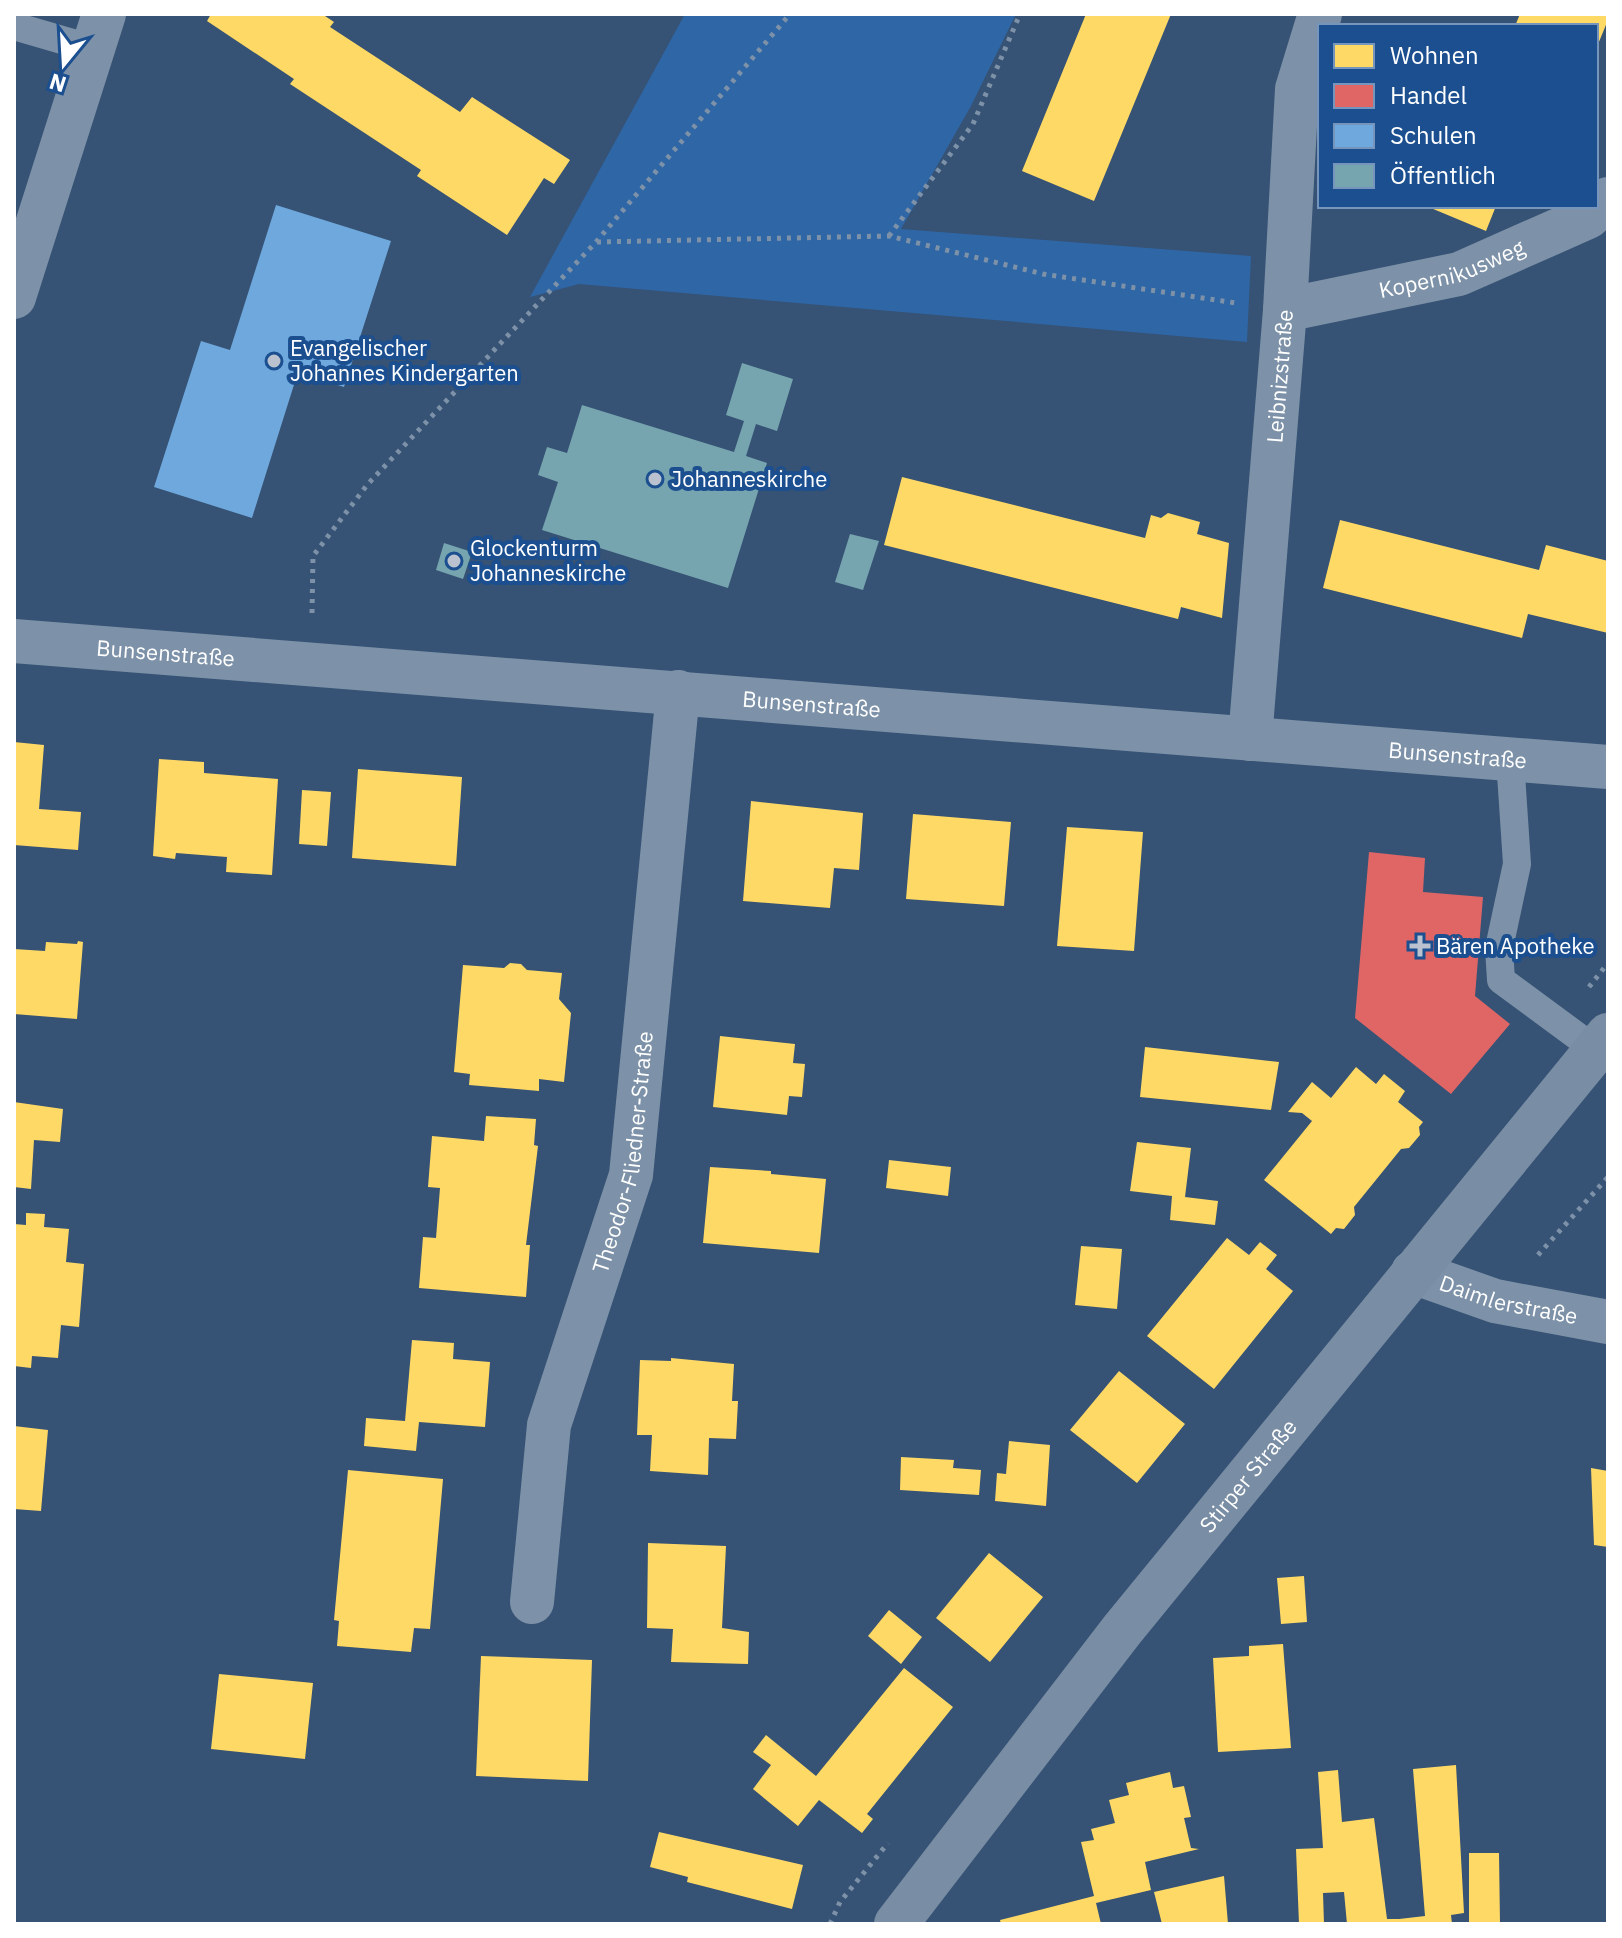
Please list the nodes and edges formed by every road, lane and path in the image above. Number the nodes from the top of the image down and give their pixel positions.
1 (790, 14) edge
2 (1020, 14) edge
3 (1320, 14) edge
4 (14, 26) edge
5 (99, 31) edge
6 (1608, 199) edge
7 (889, 236) junction
8 (596, 242) junction
9 (14, 297) edge
10 (1285, 310) junction
11 (14, 641) edge
12 (311, 664) junction
13 (678, 692) junction
14 (1250, 739) junction
15 (1510, 759) junction
16 (1608, 767) edge
17 (1602, 1042) edge
18 (1608, 1177) edge
19 (1413, 1272) junction
20 (1495, 1301) junction
21 (1608, 1322) edge
22 (532, 1602) dead end
23 (896, 1924) edge

1 - 8 path
2 - 7 path
3 - 10 street, Leibnizstraße
4 - 5 lane
5 - 9 street
6 - 10 street, Kopernikusweg
7 - 8 path
7 - 10 path
8 - 12 path
10 - 14 street, Leibnizstraße
11 - 12 street, Bunsenstraße
12 - 13 street, Bunsenstraße
13 - 14 street, Bunsenstraße
13 - 22 street, Theodor-Fliedner-Straße
14 - 15 street, Bunsenstraße
15 - 16 street, Bunsenstraße
15 - 17 lane
17 - 19 main road, Stirper Straße
18 - 20 path
19 - 20 street, Daimlerstraße
19 - 23 main road, Stirper Straße
20 - 21 street, Daimlerstraße

